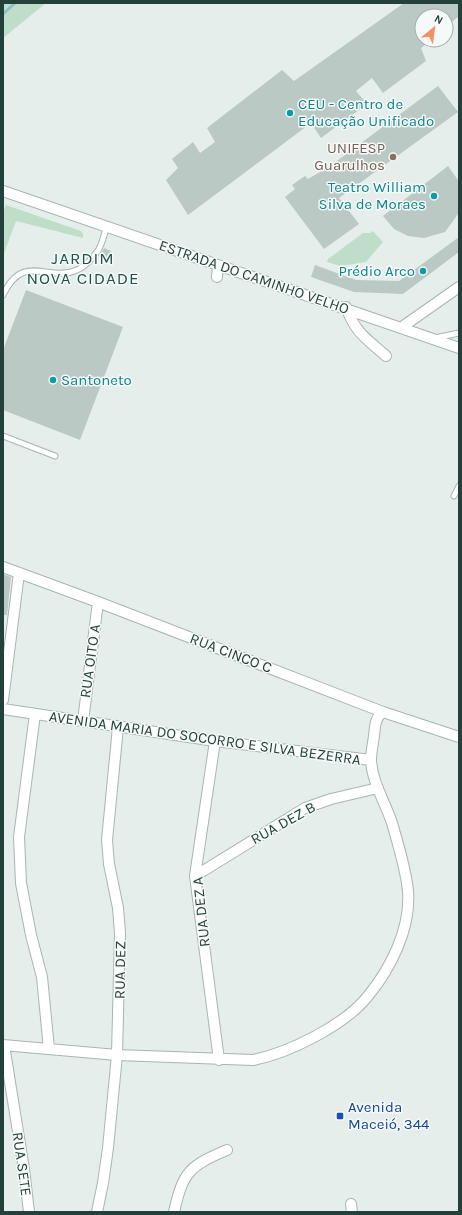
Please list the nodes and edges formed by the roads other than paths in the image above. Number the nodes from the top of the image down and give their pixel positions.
1 (3, 191) edge
2 (107, 226) junction
3 (218, 266) junction
4 (217, 277) dead end
5 (459, 287) edge
6 (3, 295) edge
7 (346, 307) junction
8 (402, 327) junction
9 (459, 333) edge
10 (434, 339) junction
11 (459, 348) edge
12 (386, 356) dead end
13 (3, 436) edge
14 (55, 456) dead end
15 (459, 486) edge
16 (454, 496) dead end
17 (3, 567) edge
18 (19, 573) junction
19 (98, 602) junction
20 (3, 700) edge
21 (3, 709) edge
22 (383, 712) junction
23 (35, 714) junction
24 (82, 721) junction
25 (118, 727) junction
26 (459, 737) edge
27 (215, 741) junction
28 (371, 760) junction
29 (378, 788) junction
30 (195, 876) junction
31 (4, 1045) edge
32 (49, 1049) junction
33 (117, 1055) junction
34 (219, 1060) junction
35 (227, 1150) dead end
36 (29, 1212) edge
37 (96, 1212) edge
38 (174, 1212) edge

1 - 2 street, ESTRADA DO CAMINHO VELHO
2 - 3 street, ESTRADA DO CAMINHO VELHO
2 - 6 lane
3 - 4 street
3 - 7 street, ESTRADA DO CAMINHO VELHO
5 - 8 street
7 - 8 street, ESTRADA DO CAMINHO VELHO
7 - 12 street
8 - 10 street, ESTRADA DO CAMINHO VELHO
9 - 10 lane
10 - 11 street, ESTRADA DO CAMINHO VELHO
13 - 14 lane
15 - 16 lane
17 - 18 street, RUA CINCO C
18 - 19 street, RUA CINCO C
18 - 20 street
19 - 22 street, RUA CINCO C
19 - 24 street, RUA OITO A
21 - 23 street, AVENIDA MARIA DO SOCORRO E SILVA BEZERRA
22 - 26 street, RUA CINCO C
22 - 28 street
23 - 24 street, AVENIDA MARIA DO SOCORRO E SILVA BEZERRA
23 - 32 street
24 - 25 street, AVENIDA MARIA DO SOCORRO E SILVA BEZERRA
25 - 27 street, AVENIDA MARIA DO SOCORRO E SILVA BEZERRA
25 - 33 street, RUA DEZ
27 - 28 street, AVENIDA MARIA DO SOCORRO E SILVA BEZERRA
27 - 30 street, RUA DEZ A
28 - 29 street, AVENIDA MARIA DO SOCORRO E SILVA BEZERRA
29 - 30 street, RUA DEZ B
29 - 34 street, AVENIDA MARIA DO SOCORRO E SILVA BEZERRA
30 - 34 street, RUA DEZ A
31 - 32 street, AVENIDA MARIA DO SOCORRO E SILVA BEZERRA
31 - 36 street, RUA SETE
32 - 33 street, AVENIDA MARIA DO SOCORRO E SILVA BEZERRA
33 - 34 street, AVENIDA MARIA DO SOCORRO E SILVA BEZERRA
33 - 37 street, RUA DEZ
35 - 38 street

